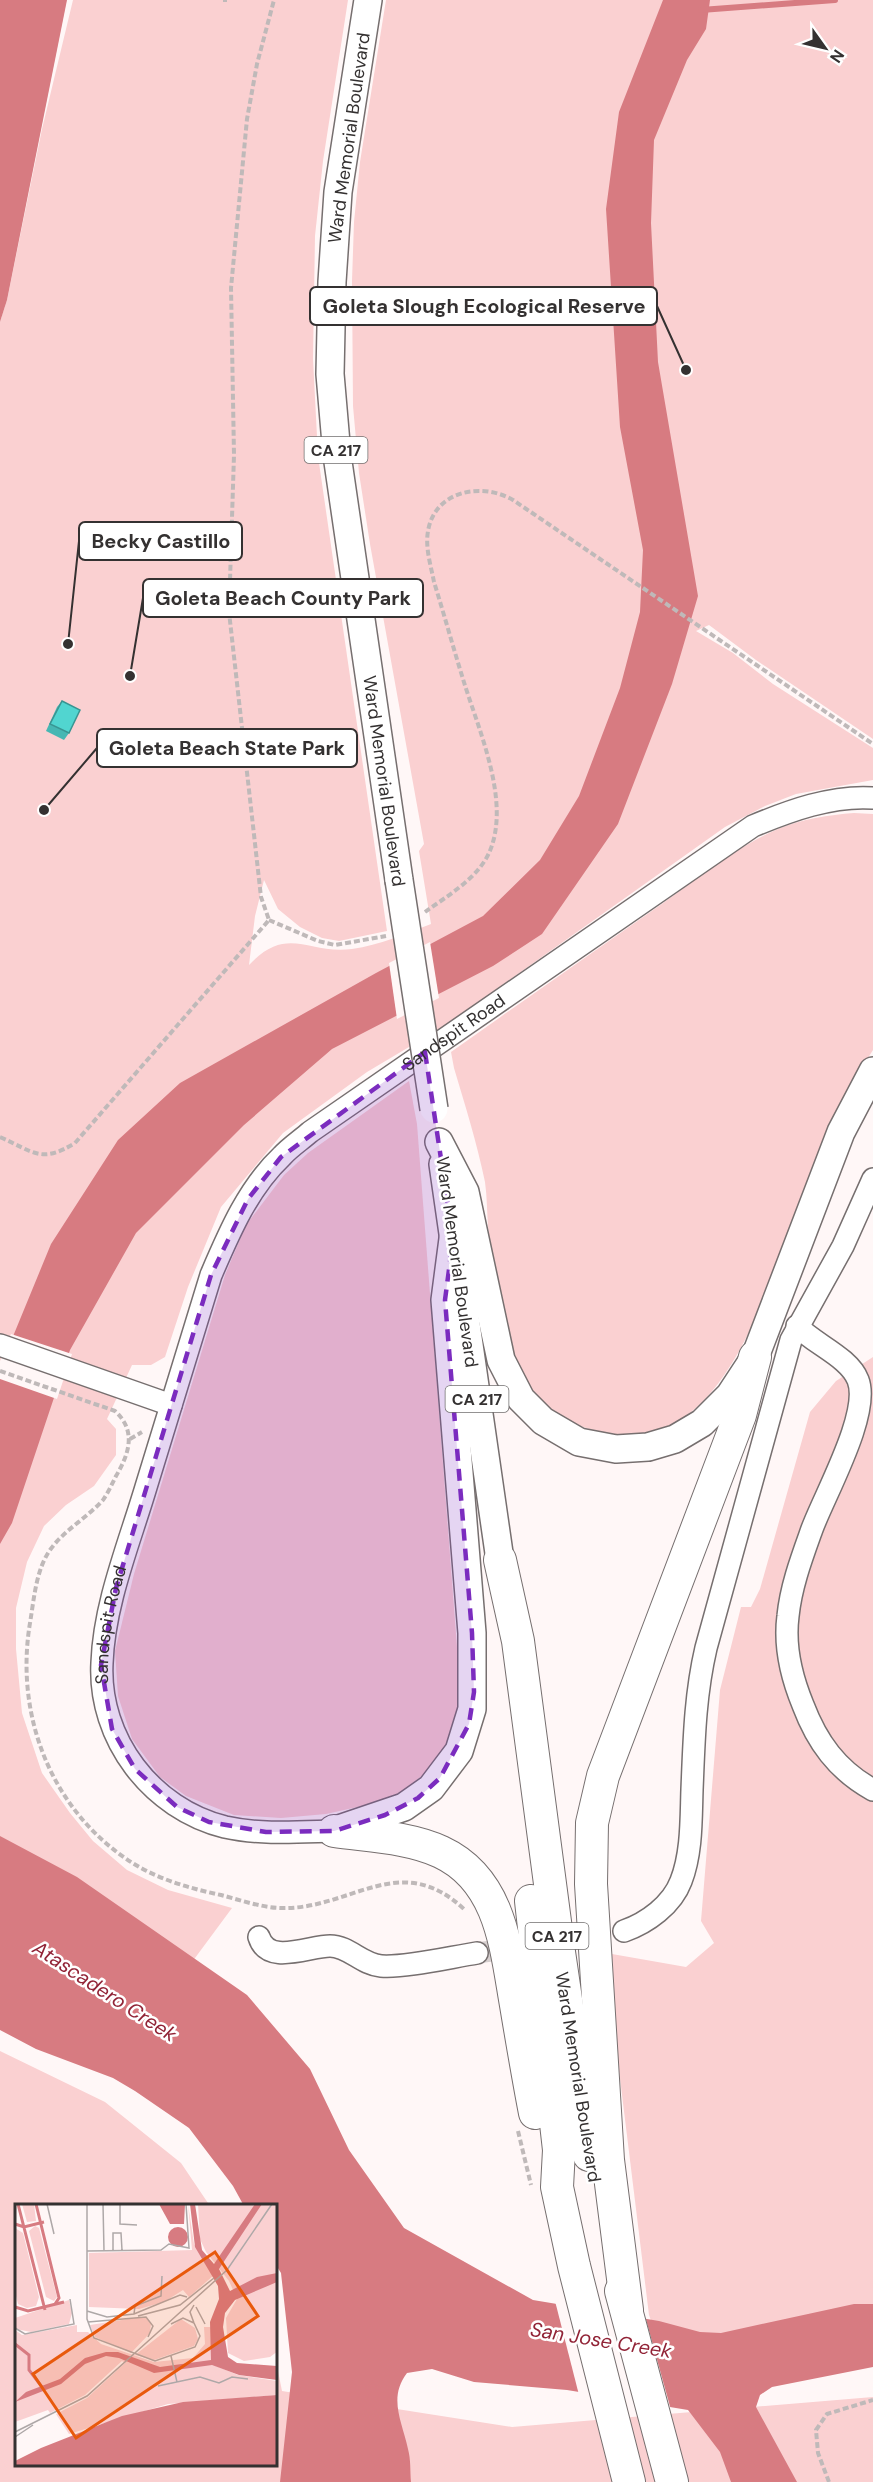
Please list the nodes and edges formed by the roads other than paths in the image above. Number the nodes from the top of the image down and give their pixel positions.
1 (368, 0) edge
2 (873, 798) edge
3 (873, 1071) edge
4 (440, 1142) junction
5 (873, 1179) edge
6 (453, 1239) junction
7 (797, 1326) junction
8 (0, 1345) edge
9 (755, 1358) junction
10 (171, 1405) junction
11 (500, 1560) junction
12 (873, 1790) edge
13 (334, 1831) junction
14 (624, 1931) tunnel mouth
15 (259, 1937) dead end
16 (477, 1953) tunnel mouth
17 (557, 2187) junction
18 (627, 2310) junction
19 (629, 2482) edge
20 (672, 2482) edge

1 - 4 main road, Ward Memorial Boulevard / CA 217, bridge
2 - 10 street, Sandspit Road
3 - 9 main road
4 - 6 main road, Ward Memorial Boulevard / CA 217
4 - 9 main road
5 - 7 street
6 - 11 main road, Ward Memorial Boulevard / CA 217
6 - 13 main road
7 - 12 street
7 - 14 street
8 - 10 street
9 - 18 highway
10 - 13 street, Sandspit Road
11 - 17 highway, Ward Memorial Boulevard / CA 217
11 - 18 highway, Ward Memorial Boulevard / CA 217
13 - 17 highway
15 - 16 street
17 - 19 highway, Ward Memorial Boulevard / CA 217
18 - 20 highway, Ward Memorial Boulevard / CA 217

